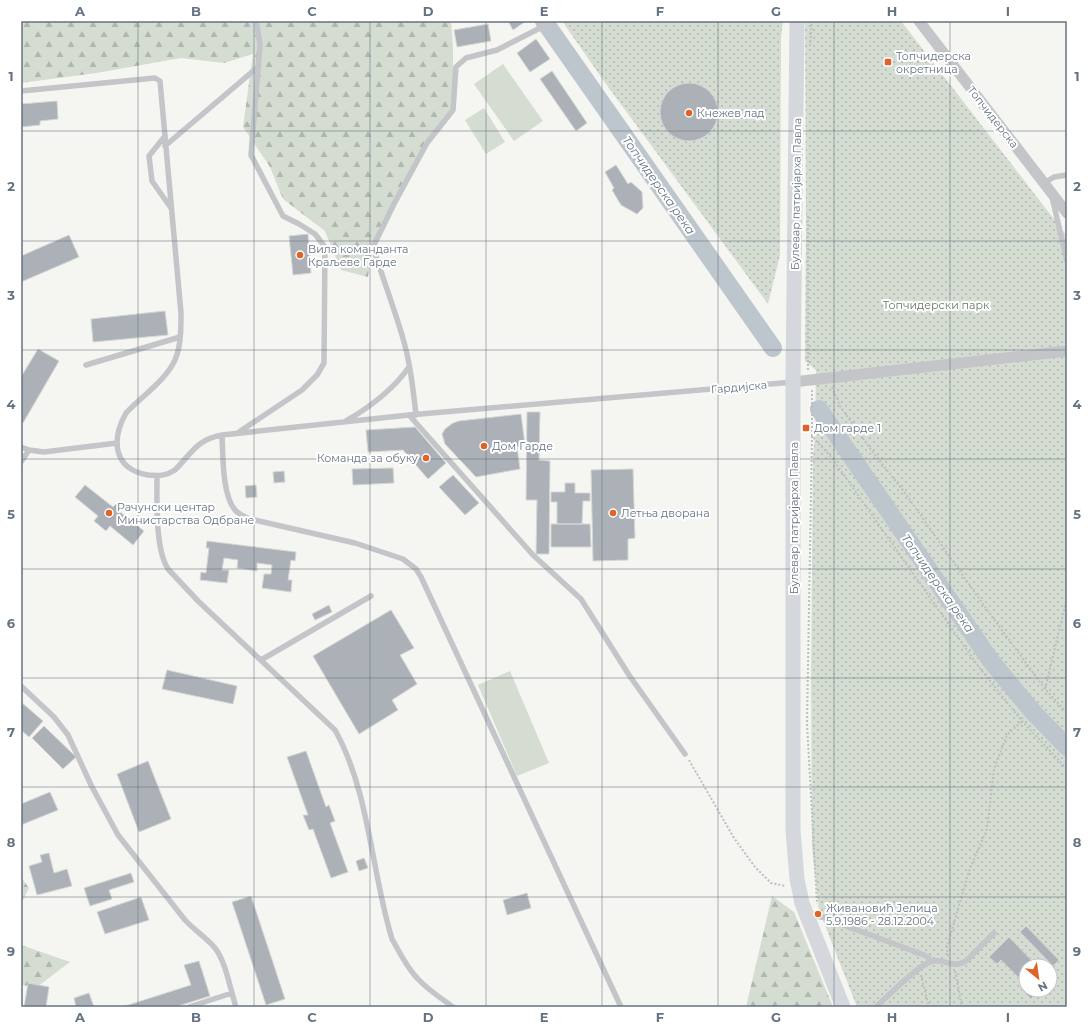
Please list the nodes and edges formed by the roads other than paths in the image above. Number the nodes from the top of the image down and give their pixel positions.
1 (550, 21) edge
2 (796, 21) edge
3 (919, 21) edge
4 (257, 25) dead end
5 (258, 67) junction
6 (21, 91) edge
7 (165, 136) junction
8 (165, 146) junction
9 (1067, 175) edge
10 (1047, 187) junction
11 (171, 208) junction
12 (1067, 214) edge
13 (1067, 261) edge
14 (180, 337) junction
15 (1067, 351) edge
16 (86, 365) dead end
17 (409, 367) junction
18 (793, 382) junction
19 (409, 415) junction
20 (416, 415) junction
21 (344, 422) junction
22 (237, 433) junction
23 (222, 435) junction
24 (117, 443) junction
25 (21, 447) edge
26 (29, 450) junction
27 (21, 462) edge
28 (157, 476) junction
29 (371, 596) dead end
30 (261, 660) junction
31 (21, 686) edge
32 (685, 754) road end
33 (812, 916) junction
34 (994, 933) dead end
35 (931, 962) junction
36 (232, 993) junction
37 (189, 1007) edge
38 (236, 1007) edge
39 (453, 1007) edge
40 (621, 1007) edge
41 (843, 1007) edge
42 (876, 1007) edge

1 - 17 lane
2 - 18 main road, Булевар патријарха Павла
3 - 10 street, Топчидерска
4 - 5 lane
5 - 8 lane
5 - 22 lane
6 - 7 lane
7 - 8 lane
7 - 11 lane
8 - 11 lane
9 - 10 lane
10 - 12 street, Топчидерска
10 - 13 lane
11 - 14 lane
14 - 16 lane
14 - 24 lane
15 - 18 street, Гардијска
17 - 20 lane
17 - 21 lane
18 - 20 lane, Гардијска
18 - 33 main road, Булевар патријарха Павла
19 - 20 lane, Гардијска
19 - 21 lane, Гардијска
19 - 32 lane
21 - 22 lane, Гардијска
22 - 23 lane, Гардијска
23 - 28 lane, Гардијска
23 - 40 lane
24 - 26 lane
24 - 28 lane
25 - 26 lane
26 - 27 lane
28 - 30 lane
29 - 30 lane
30 - 39 lane
31 - 36 lane
33 - 35 lane
33 - 41 main road, Булевар патријарха Павла
34 - 35 lane
35 - 42 lane
36 - 37 lane
36 - 38 lane

